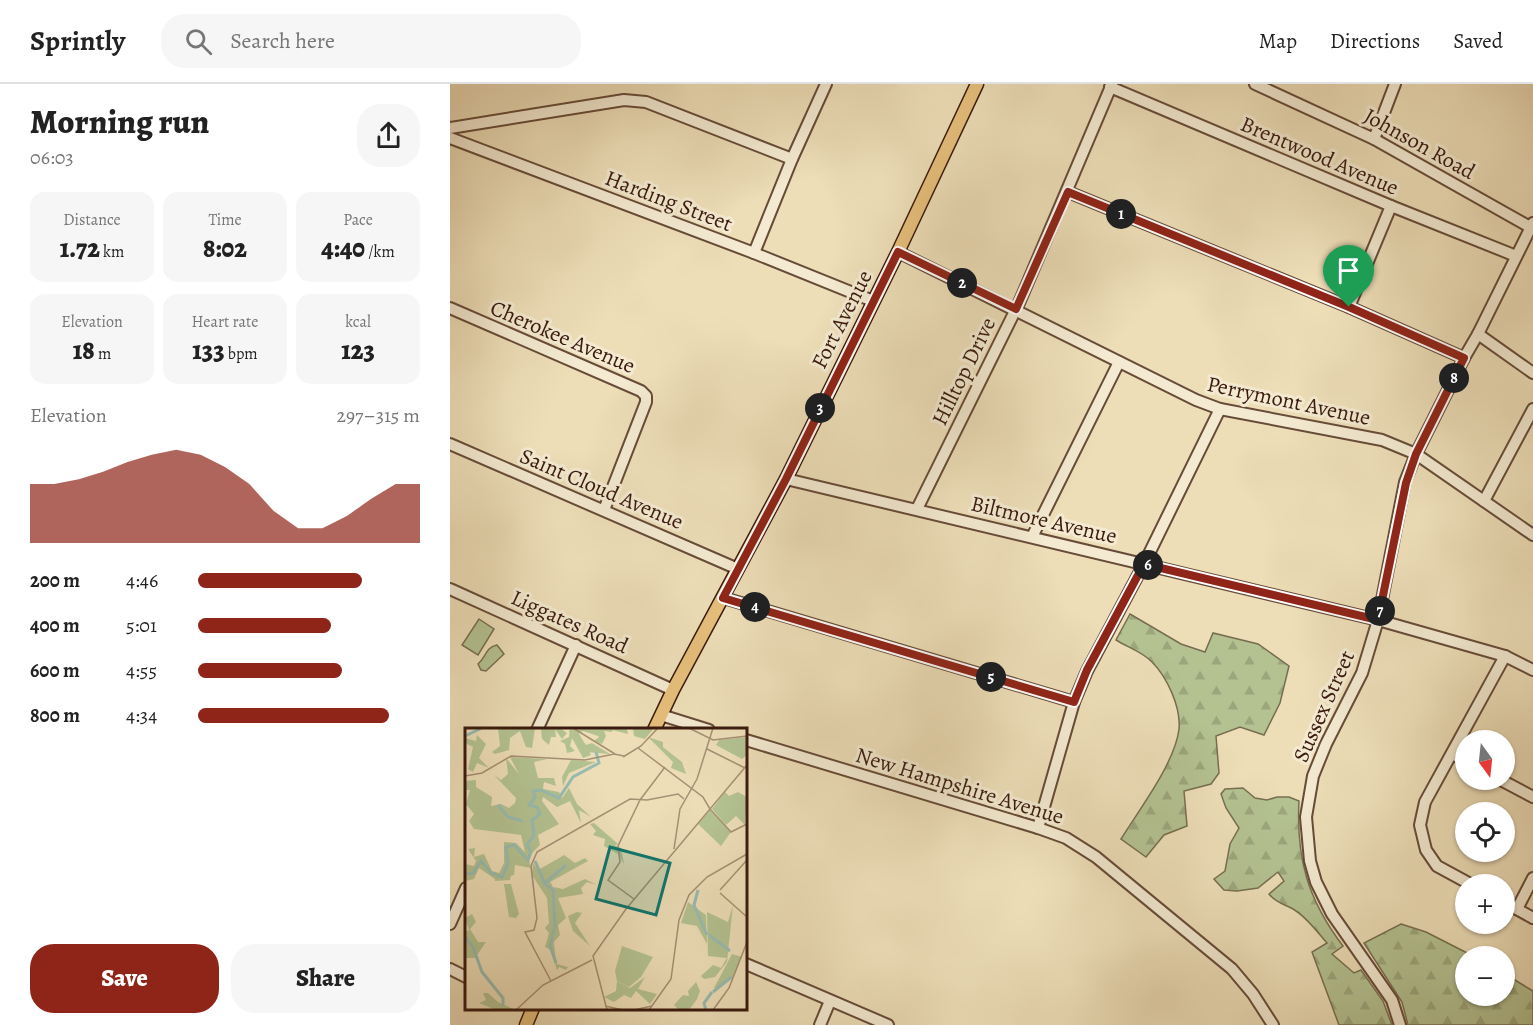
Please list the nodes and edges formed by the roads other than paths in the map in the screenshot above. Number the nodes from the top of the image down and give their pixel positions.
1 (826, 84) edge
2 (977, 84) edge
3 (1255, 84) edge
4 (1395, 84) edge
5 (1111, 86) edge
6 (450, 128) edge
7 (450, 138) edge
8 (1374, 139) junction
9 (792, 159) junction
10 (1068, 192) junction
11 (1391, 206) junction
12 (1532, 225) edge
13 (898, 252) junction
14 (754, 253) junction
15 (1516, 256) junction
16 (873, 301) junction
17 (1349, 307) junction
18 (450, 308) edge
19 (1016, 309) junction
20 (1478, 334) junction
21 (1464, 358) junction
22 (1119, 362) junction
23 (1533, 373) edge
24 (1220, 409) junction
25 (1533, 409) edge
26 (450, 444) edge
27 (1416, 454) junction
28 (786, 479) junction
29 (1484, 501) junction
30 (917, 509) junction
31 (604, 510) junction
32 (1533, 535) edge
33 (1032, 537) junction
34 (1144, 564) junction
35 (738, 569) junction
36 (450, 589) edge
37 (723, 598) junction
38 (1378, 620) junction
39 (576, 645) junction
40 (1505, 656) junction
41 (1533, 670) edge
42 (674, 690) junction
43 (1074, 702) junction
44 (661, 715) junction
45 (537, 728) edge
46 (654, 728) edge
47 (706, 728) edge
48 (747, 740) edge
49 (1452, 754) junction
50 (1455, 756) edge
51 (1515, 787) edge
52 (1533, 797) edge
53 (1038, 828) junction
54 (1455, 876) edge
55 (1533, 878) edge
56 (465, 890) edge
57 (1517, 909) joint
58 (1533, 918) edge
59 (450, 924) edge
60 (747, 964) edge
61 (450, 969) edge
62 (465, 976) edge
63 (830, 1001) junction
64 (532, 1010) edge
65 (526, 1025) edge
66 (820, 1025) edge
67 (888, 1025) edge
68 (1273, 1025) edge
69 (1400, 1025) edge

1 - 9 street
2 - 13 main road, Fort Avenue
3 - 8 street, Johnson Road
4 - 8 street
5 - 10 street, Hilltop Drive
5 - 11 street, Brentwood Avenue
6 - 9 street
7 - 14 street, Harding Street
8 - 12 street, Johnson Road
9 - 14 street
10 - 17 street
10 - 19 street, Hilltop Drive
11 - 15 street, Brentwood Avenue
11 - 17 street
12 - 15 street, Sussex Street
13 - 16 main road, Fort Avenue
13 - 19 street, Perrymont Avenue
14 - 16 street, Harding Street
15 - 20 street, Sussex Street
16 - 28 main road, Fort Avenue
17 - 21 street
18 - 31 street, Cherokee Avenue
19 - 22 street, Perrymont Avenue
19 - 30 street, Hilltop Drive
20 - 21 street, Sussex Street
20 - 23 street
21 - 27 street, Sussex Street
22 - 24 street, Perrymont Avenue
22 - 33 street
24 - 27 street, Perrymont Avenue
24 - 34 street
25 - 29 street
26 - 31 street, Saint Cloud Avenue
27 - 29 street, Perrymont Avenue
27 - 38 street, Sussex Street
28 - 30 street, Biltmore Avenue
28 - 35 main road, Fort Avenue
29 - 32 street, Perrymont Avenue
30 - 33 street, Biltmore Avenue
31 - 35 street, Saint Cloud Avenue
33 - 34 street, Biltmore Avenue
34 - 38 street, Biltmore Avenue
34 - 43 street
35 - 37 main road, Fort Avenue
36 - 39 street, Liggates Road
37 - 42 main road, Fort Avenue
37 - 43 street
38 - 40 street, Biltmore Avenue
38 - 69 street, Sussex Street
39 - 42 street, Liggates Road
39 - 45 street
40 - 41 street, Biltmore Avenue
40 - 49 street
42 - 44 main road, Fort Avenue
43 - 53 street
44 - 46 main road, Fort Avenue
44 - 47 street
48 - 53 street, New Hampshire Avenue
49 - 50 street
49 - 54 street
51 - 52 street
53 - 68 street, New Hampshire Avenue
55 - 57 street
56 - 59 street
57 - 58 street
60 - 63 street
61 - 62 street
63 - 66 street
63 - 67 street
64 - 65 main road

